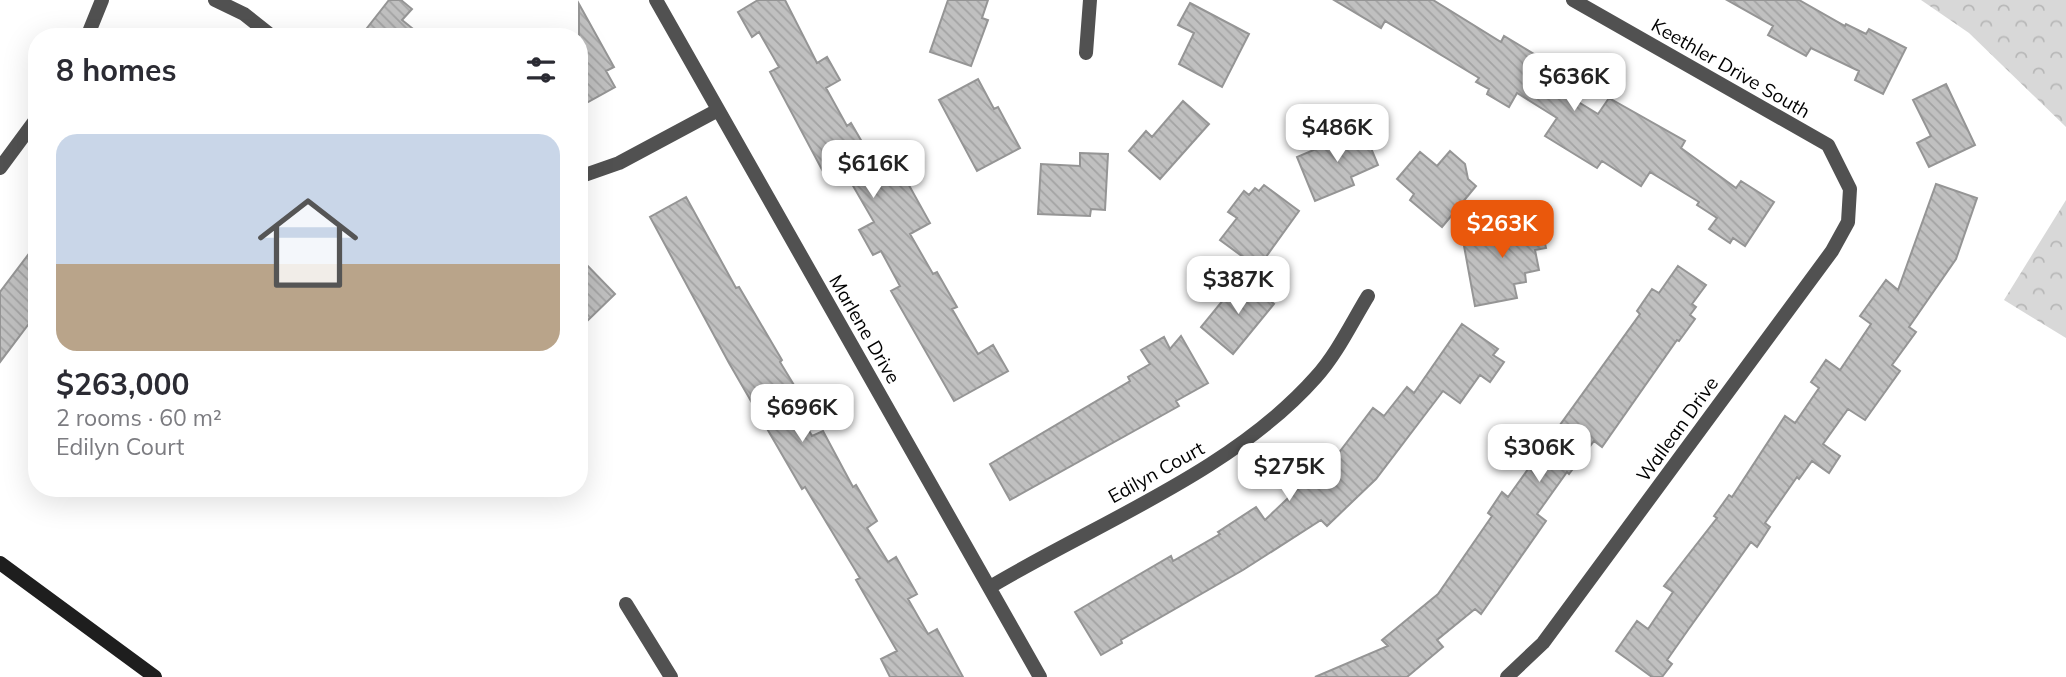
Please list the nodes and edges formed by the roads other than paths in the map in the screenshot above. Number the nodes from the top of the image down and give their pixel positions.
1 (102, 0) edge
2 (215, 0) edge
3 (656, 0) edge
4 (1090, 0) edge
5 (1573, 0) edge
6 (91, 28) edge
7 (262, 28) edge
8 (1086, 53) dead end
9 (718, 110) junction
10 (28, 130) edge
11 (0, 168) edge
12 (588, 174) edge
13 (1850, 189) joint
14 (1368, 296) dead end
15 (0, 563) edge
16 (990, 587) junction
17 (626, 604) dead end
18 (155, 677) edge
19 (671, 677) edge
20 (1040, 677) edge
21 (1507, 677) edge

1 - 6 street
2 - 7 street
3 - 9 street, Marlene Drive
4 - 8 street
5 - 13 street, Keethler Drive South
9 - 12 street
9 - 16 street, Marlene Drive
10 - 11 street
13 - 21 street, Wallean Drive
14 - 16 street, Edilyn Court
15 - 18 street
16 - 20 street, Marlene Drive
17 - 19 street

